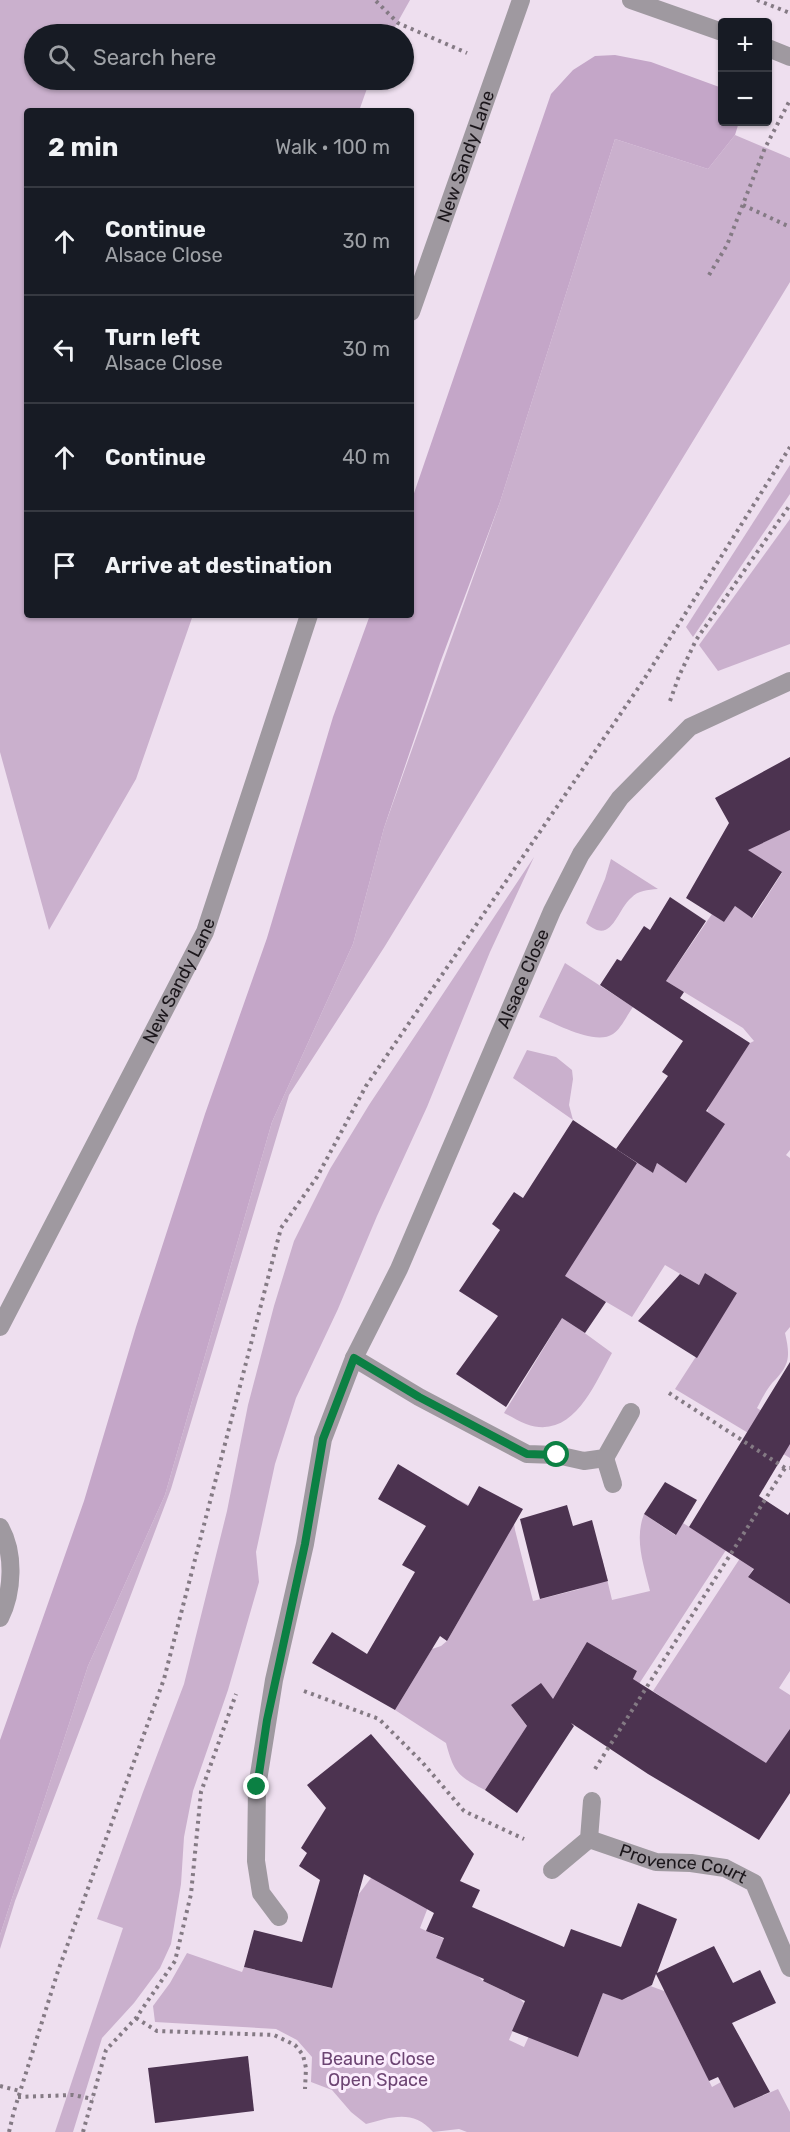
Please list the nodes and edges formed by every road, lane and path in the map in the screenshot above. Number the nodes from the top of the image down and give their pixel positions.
1 (521, 0) edge
2 (631, 0) edge
3 (757, 0) edge
4 (376, 1) edge
5 (790, 13) edge
6 (400, 24) edge
7 (414, 30) edge
8 (718, 30) edge
9 (772, 50) edge
10 (790, 57) edge
11 (498, 67) junction
12 (790, 100) edge
13 (743, 205) junction
14 (790, 227) edge
15 (709, 275) dead end
16 (414, 304) edge
17 (790, 447) edge
18 (790, 505) edge
19 (308, 618) edge
20 (790, 681) edge
21 (669, 705) dead end
22 (0, 1327) edge
23 (354, 1358) junction
24 (669, 1393) dead end
25 (631, 1412) dead end
26 (605, 1458) junction
27 (787, 1468) edge
28 (613, 1484) dead end
29 (0, 1527) edge
30 (0, 1618) edge
31 (274, 1680) junction
32 (237, 1691) dead end
33 (592, 1801) joint
34 (524, 1839) dead end
35 (589, 1839) junction
36 (552, 1870) dead end
37 (279, 1917) dead end
38 (790, 1968) edge
39 (136, 2018) junction
40 (0, 2086) edge
41 (305, 2089) dead end
42 (20, 2091) junction
43 (18, 2097) junction
44 (93, 2099) junction
45 (9, 2132) edge
46 (83, 2132) edge

1 - 11 street, New Sandy Lane
2 - 8 street
3 - 5 path
4 - 6 path
7 - 11 path
9 - 10 street
11 - 16 street, New Sandy Lane
12 - 13 path
13 - 14 path
13 - 15 path
17 - 42 path
18 - 21 path
19 - 22 street, New Sandy Lane
20 - 23 street, Alsace Close
23 - 26 street
23 - 31 street, Alsace Close
24 - 27 path
25 - 26 street
26 - 28 street
27 - 33 path
29 - 30 street
31 - 34 path
31 - 37 street, Alsace Close
32 - 39 path
33 - 35 street
35 - 36 street
35 - 38 street, Provence Court
39 - 41 path
39 - 44 path
40 - 42 path
42 - 43 path
43 - 44 path
43 - 45 path
44 - 46 path

